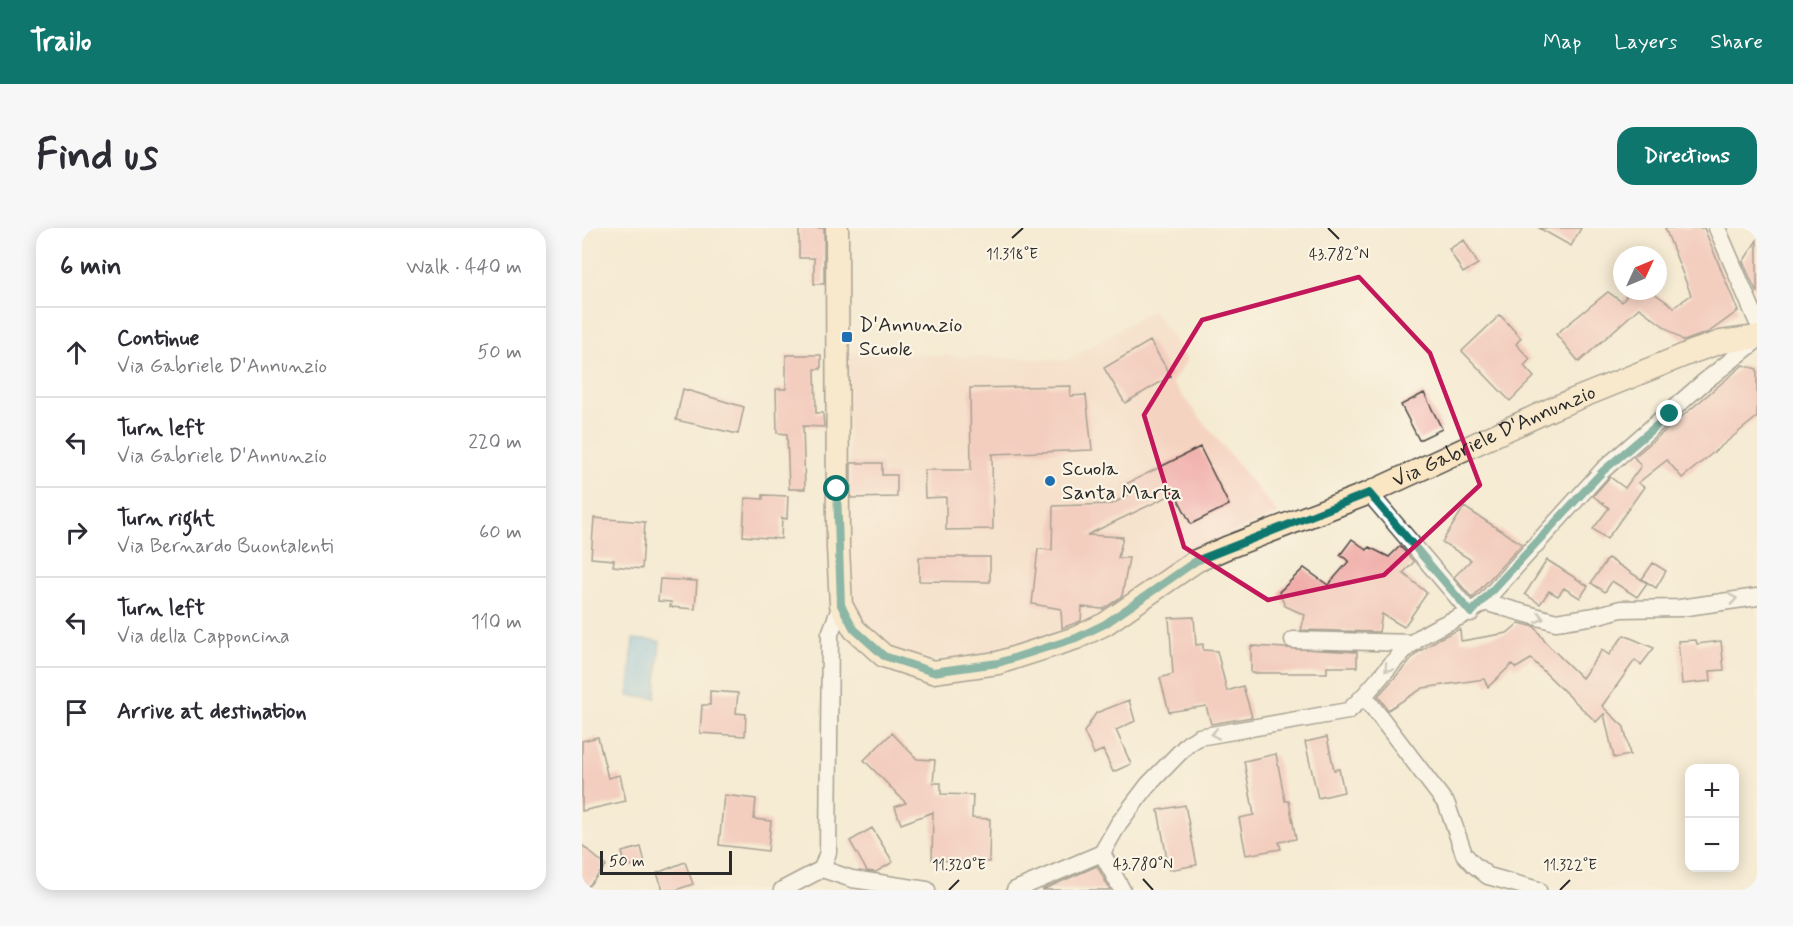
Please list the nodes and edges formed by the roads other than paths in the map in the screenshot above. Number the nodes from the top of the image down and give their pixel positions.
1 (837, 228) edge
2 (1717, 228) edge
3 (1757, 321) edge
4 (1757, 339) edge
5 (1369, 493) junction
6 (1757, 597) edge
7 (1484, 602) junction
8 (841, 605) junction
9 (1471, 613) junction
10 (1293, 640) dead end
11 (1414, 643) junction
12 (1365, 698) junction
13 (1102, 853) junction
14 (822, 869) junction
15 (782, 890) edge
16 (927, 890) edge
17 (1015, 890) edge
18 (1122, 890) edge
19 (1539, 890) edge

1 - 8 street, Via Gabriele D'Annunzio
2 - 3 street
4 - 5 street, Via Gabriele D'Annunzio
4 - 7 street
5 - 8 street, Via Gabriele D'Annunzio
5 - 9 street
7 -> 6 street
7 - 9 street
8 - 14 street
9 - 11 street
10 - 11 street
11 -> 12 street
12 -> 13 street
12 - 19 street
13 - 17 street
13 - 18 street
14 - 15 street
14 - 16 street

